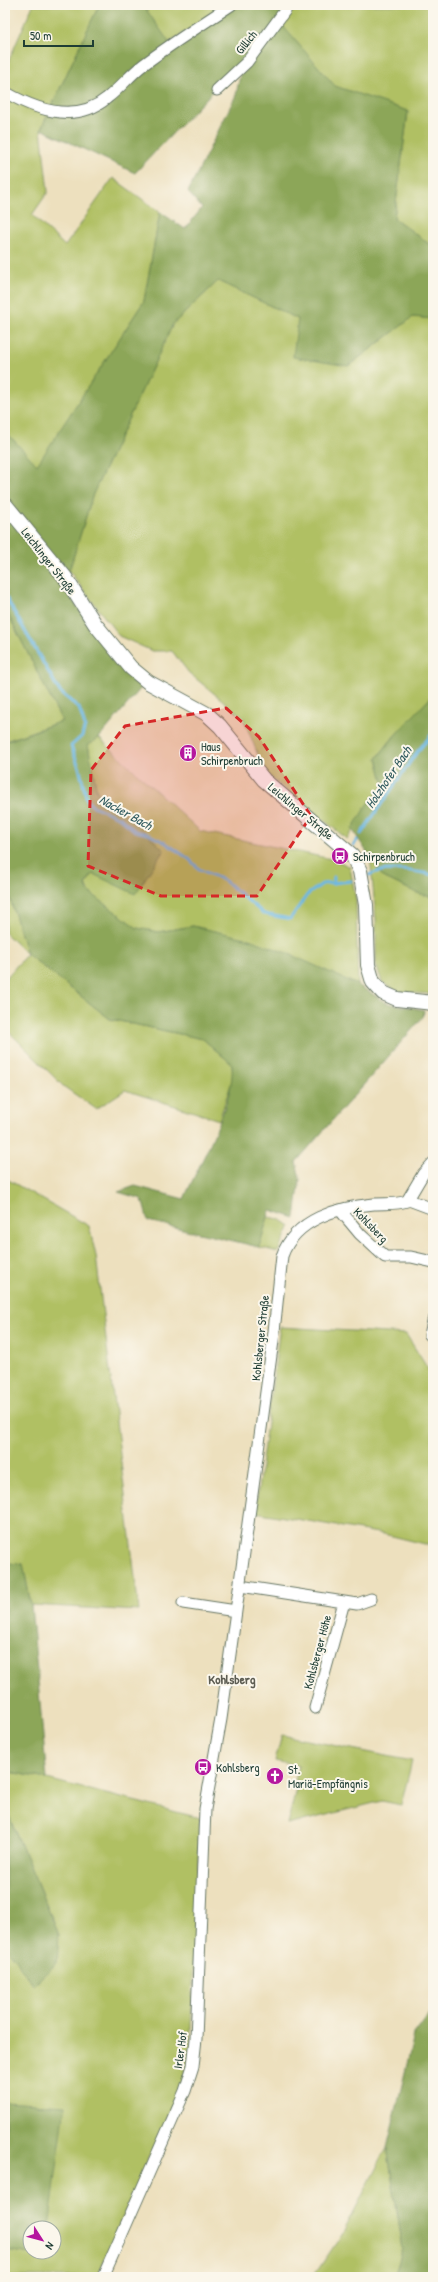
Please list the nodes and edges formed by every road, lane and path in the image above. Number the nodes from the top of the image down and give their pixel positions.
1 (231, 5) edge
2 (289, 5) edge
3 (217, 90) dead end
4 (5, 92) edge
5 (5, 504) edge
6 (433, 1003) edge
7 (433, 1164) edge
8 (409, 1200) junction
9 (433, 1209) edge
10 (340, 1210) junction
11 (433, 1262) edge
12 (433, 1322) edge
13 (430, 1336) dead end
14 (240, 1586) junction
15 (371, 1599) dead end
16 (344, 1602) junction
17 (183, 1603) dead end
18 (236, 1612) junction
19 (315, 1708) dead end
20 (204, 1808) joint
21 (103, 2277) edge

1 - 4 street
2 - 3 street, Gillich
5 - 6 main road, Leichlinger Straße
7 - 8 street
8 - 9 street
8 - 10 street, Kohlsberger Straße
10 - 11 street, Kohlsberg
10 - 14 street, Kohlsberger Straße
12 - 13 street
14 - 16 street, Kohlsberger Höhe
14 - 18 street, Kohlsberger Straße
15 - 16 street, Kohlsberger Höhe
16 - 19 street, Kohlsberger Höhe
17 - 18 street
18 - 20 street, Kohlsberger Straße
20 - 21 street, Irler Hof

